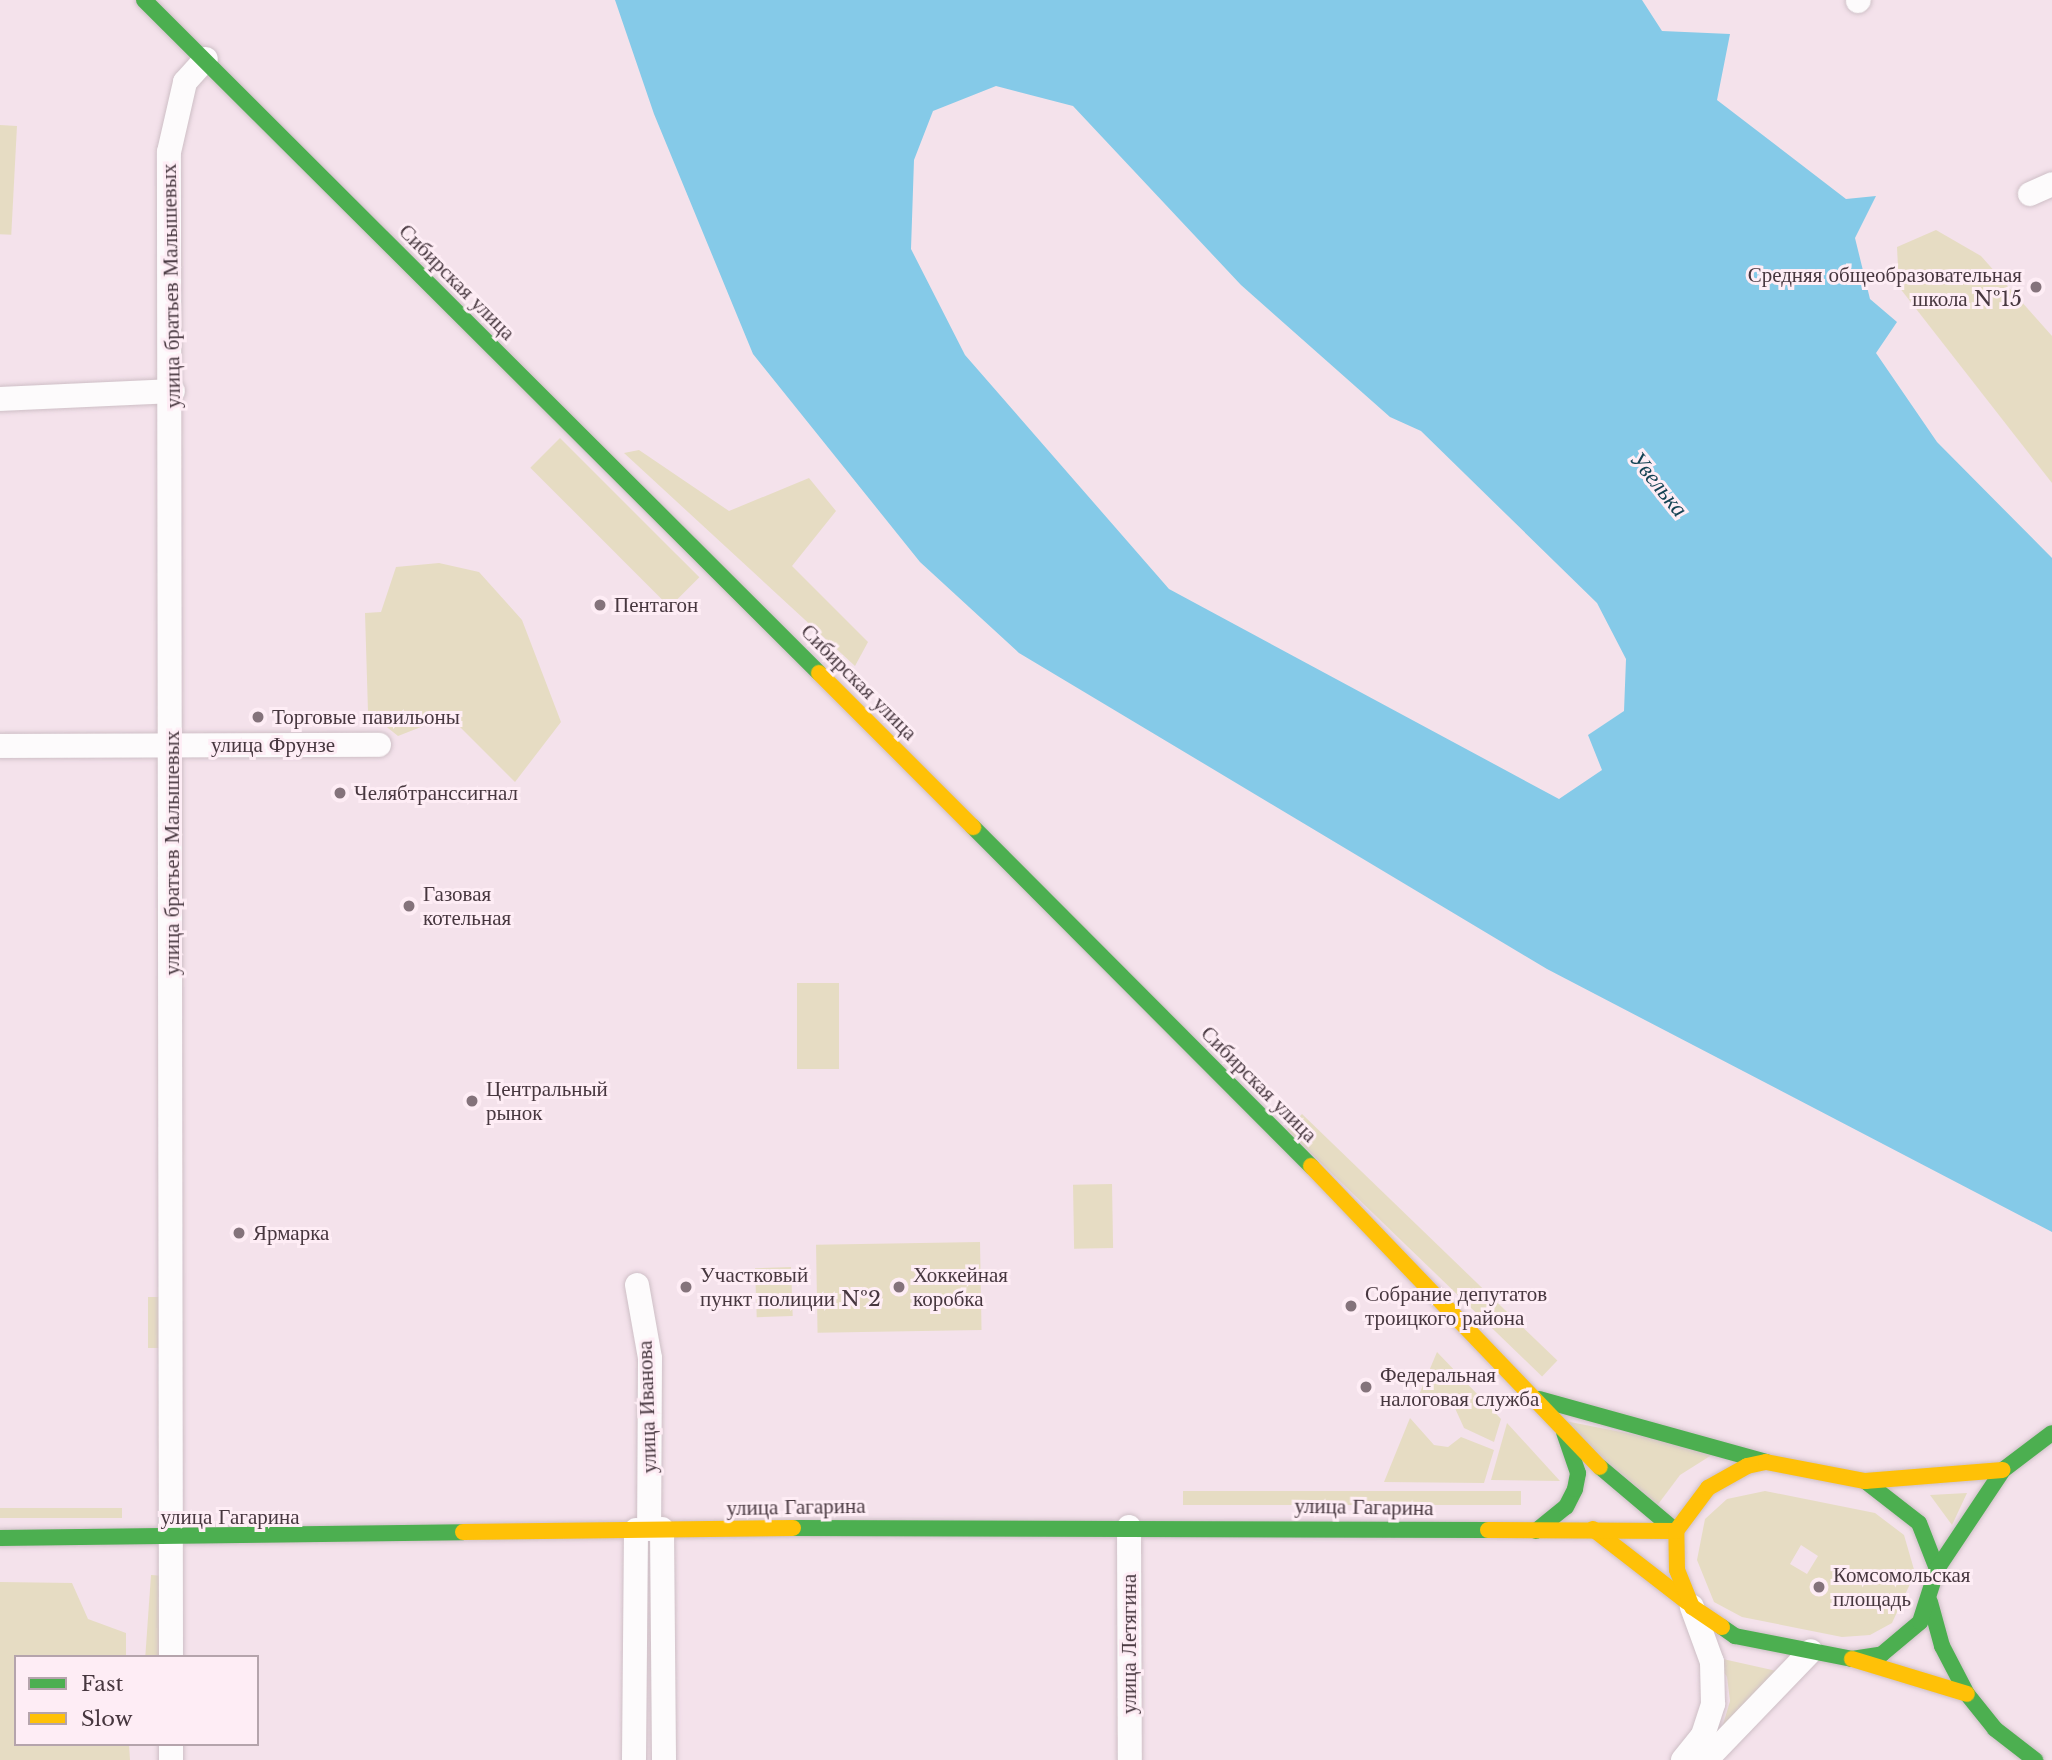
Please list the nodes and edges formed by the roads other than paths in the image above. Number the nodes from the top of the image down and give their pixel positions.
1 (144, 0) edge
2 (206, 59) junction
3 (173, 391) junction
4 (0, 399) edge
5 (171, 745) junction
6 (379, 745) dead end
7 (0, 746) edge
8 (637, 1285) dead end
9 (1539, 1399) junction
10 (1561, 1425) junction
11 (2052, 1433) edge
12 (1766, 1462) junction
13 (2003, 1470) junction
14 (1865, 1481) junction
15 (1129, 1527) junction
16 (649, 1529) junction
17 (1593, 1529) junction
18 (1536, 1531) junction
19 (1676, 1531) junction
20 (0, 1538) edge
21 (169, 1539) junction
22 (1937, 1569) junction
23 (1930, 1602) junction
24 (1692, 1607) junction
25 (1811, 1651) junction
26 (171, 1655) edge
27 (1852, 1659) junction
28 (1967, 1694) junction
29 (635, 1760) edge
30 (664, 1760) edge
31 (1130, 1760) edge
32 (1683, 1760) edge
33 (1706, 1760) edge
34 (2035, 1760) edge

1 - 2 main road, Сибирская улица
2 - 3 street, улица братьев Малышевых
2 - 9 main road, Сибирская улица
3 - 4 street
3 - 5 street, улица братьев Малышевых
5 - 6 street, улица Фрунзе
5 - 7 street, улица Фрунзе
5 - 21 street, улица братьев Малышевых
8 - 16 street, улица Иванова
9 - 10 main road, Сибирская улица
9 - 12 main road, Сибирская улица
10 - 18 main road, Сибирская улица
10 - 19 main road, Сибирская улица
11 - 13 main road
12 - 14 main road
12 - 19 main road
13 - 14 main road
13 - 22 main road
14 - 22 main road
15 - 16 main road, улица Гагарина
15 - 18 main road, улица Гагарина
15 - 31 street, улица Летягина
16 - 21 main road, улица Гагарина
16 - 29 street, улица Иванова
16 - 30 street, улица Иванова
17 - 18 main road, улица Гагарина
17 - 19 main road, улица Гагарина
17 - 24 main road
19 - 24 main road
20 - 21 main road, улица Гагарина
21 - 26 street, улица братьев Малышевых
22 - 23 main road
23 - 27 main road
23 - 28 main road
24 - 25 main road
24 - 32 street
25 - 27 main road
25 - 33 street
27 - 28 main road
28 - 34 main road

